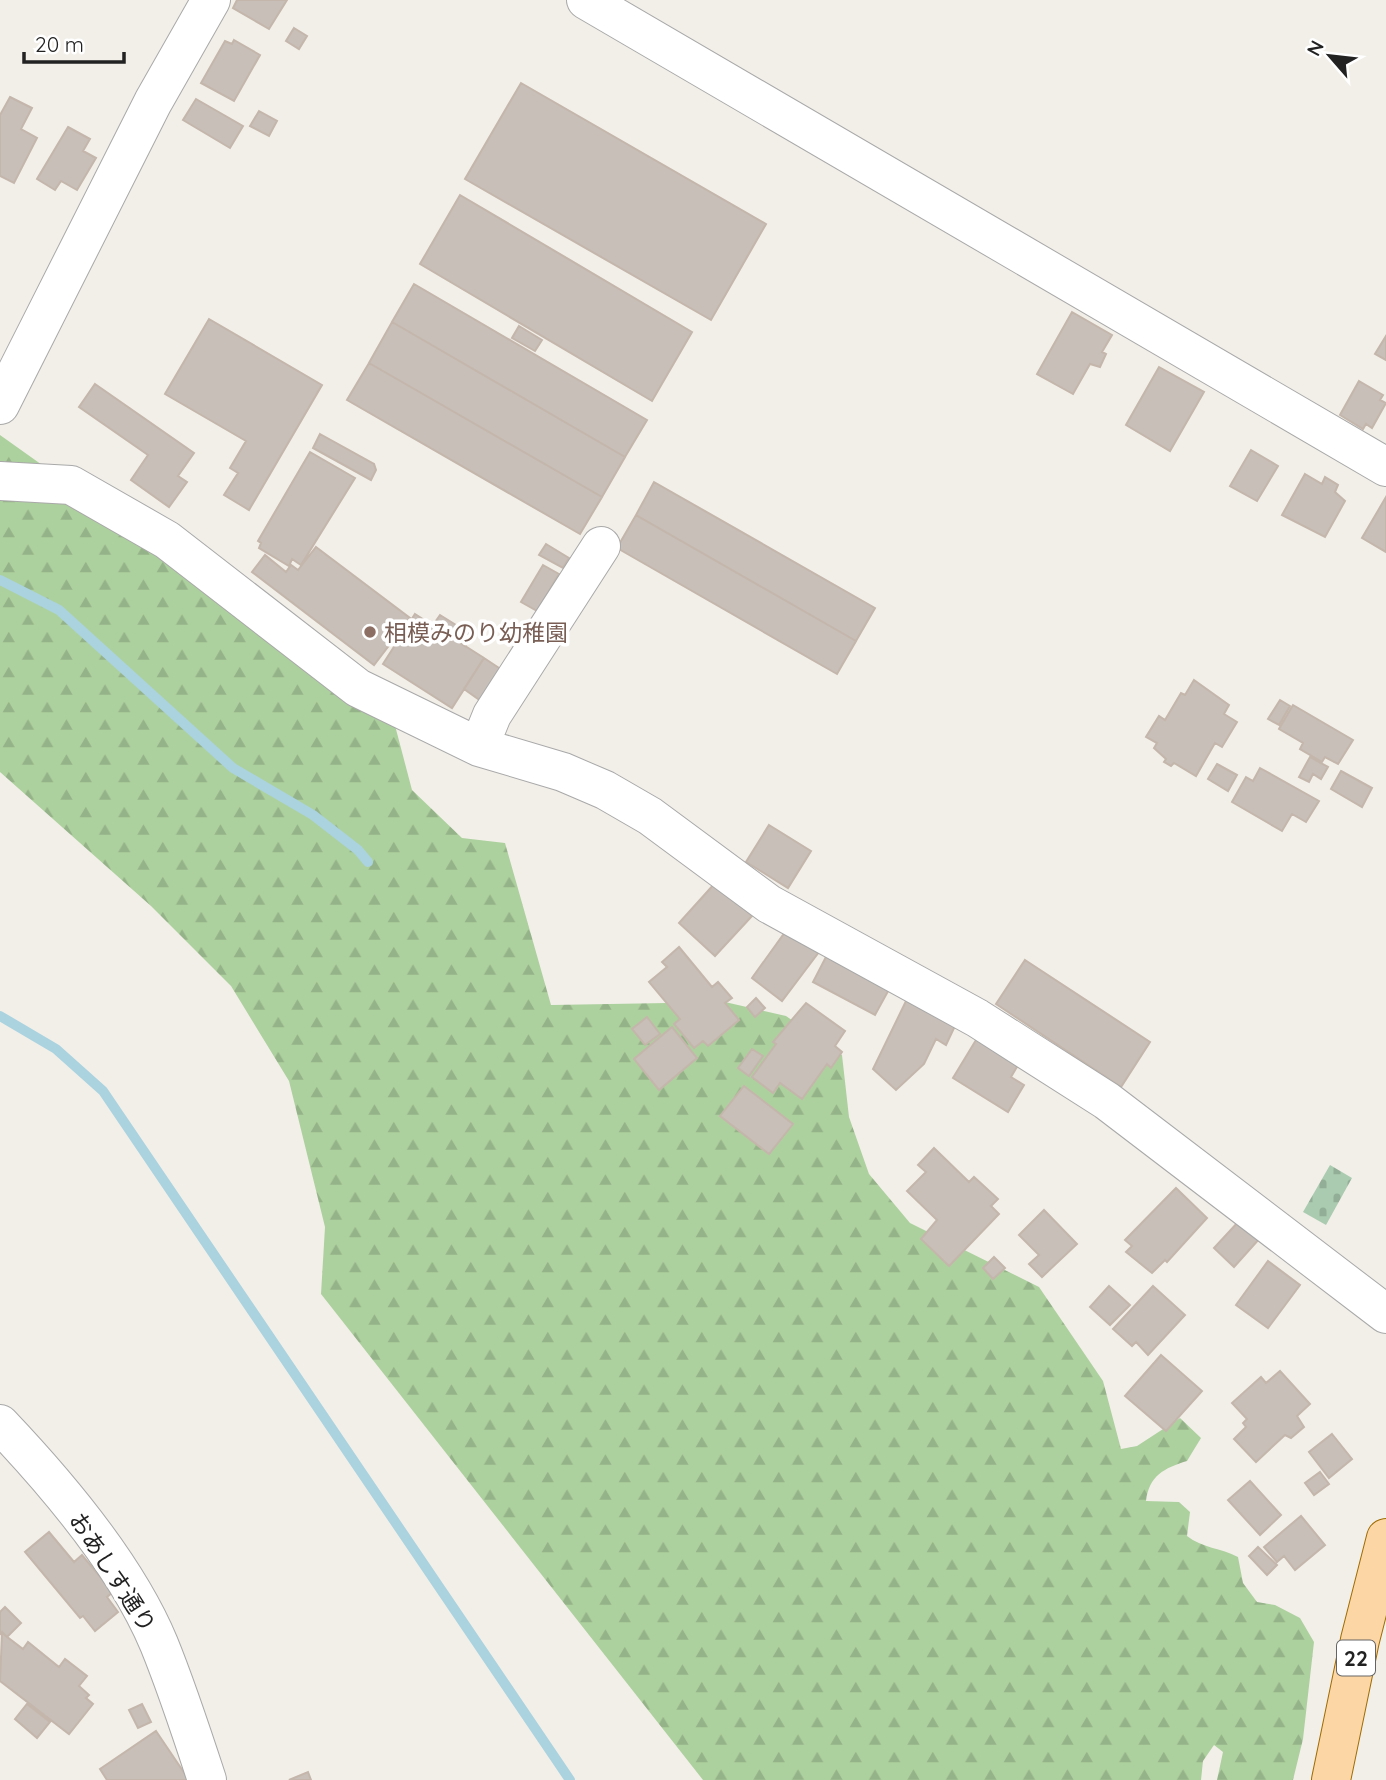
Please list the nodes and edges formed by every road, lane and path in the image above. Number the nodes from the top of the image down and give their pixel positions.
1 (211, 0) edge
2 (586, 0) edge
3 (0, 405) edge
4 (1386, 467) edge
5 (0, 481) edge
6 (601, 546) dead end
7 (479, 747) junction
8 (1386, 1314) edge
9 (0, 1424) edge
10 (1386, 1538) edge
11 (206, 1780) edge
12 (1331, 1780) edge

1 - 3 street
2 - 4 street
5 - 7 street
6 - 7 street
7 - 8 street
9 - 11 street, おあしす通り
10 - 12 main road, 22

